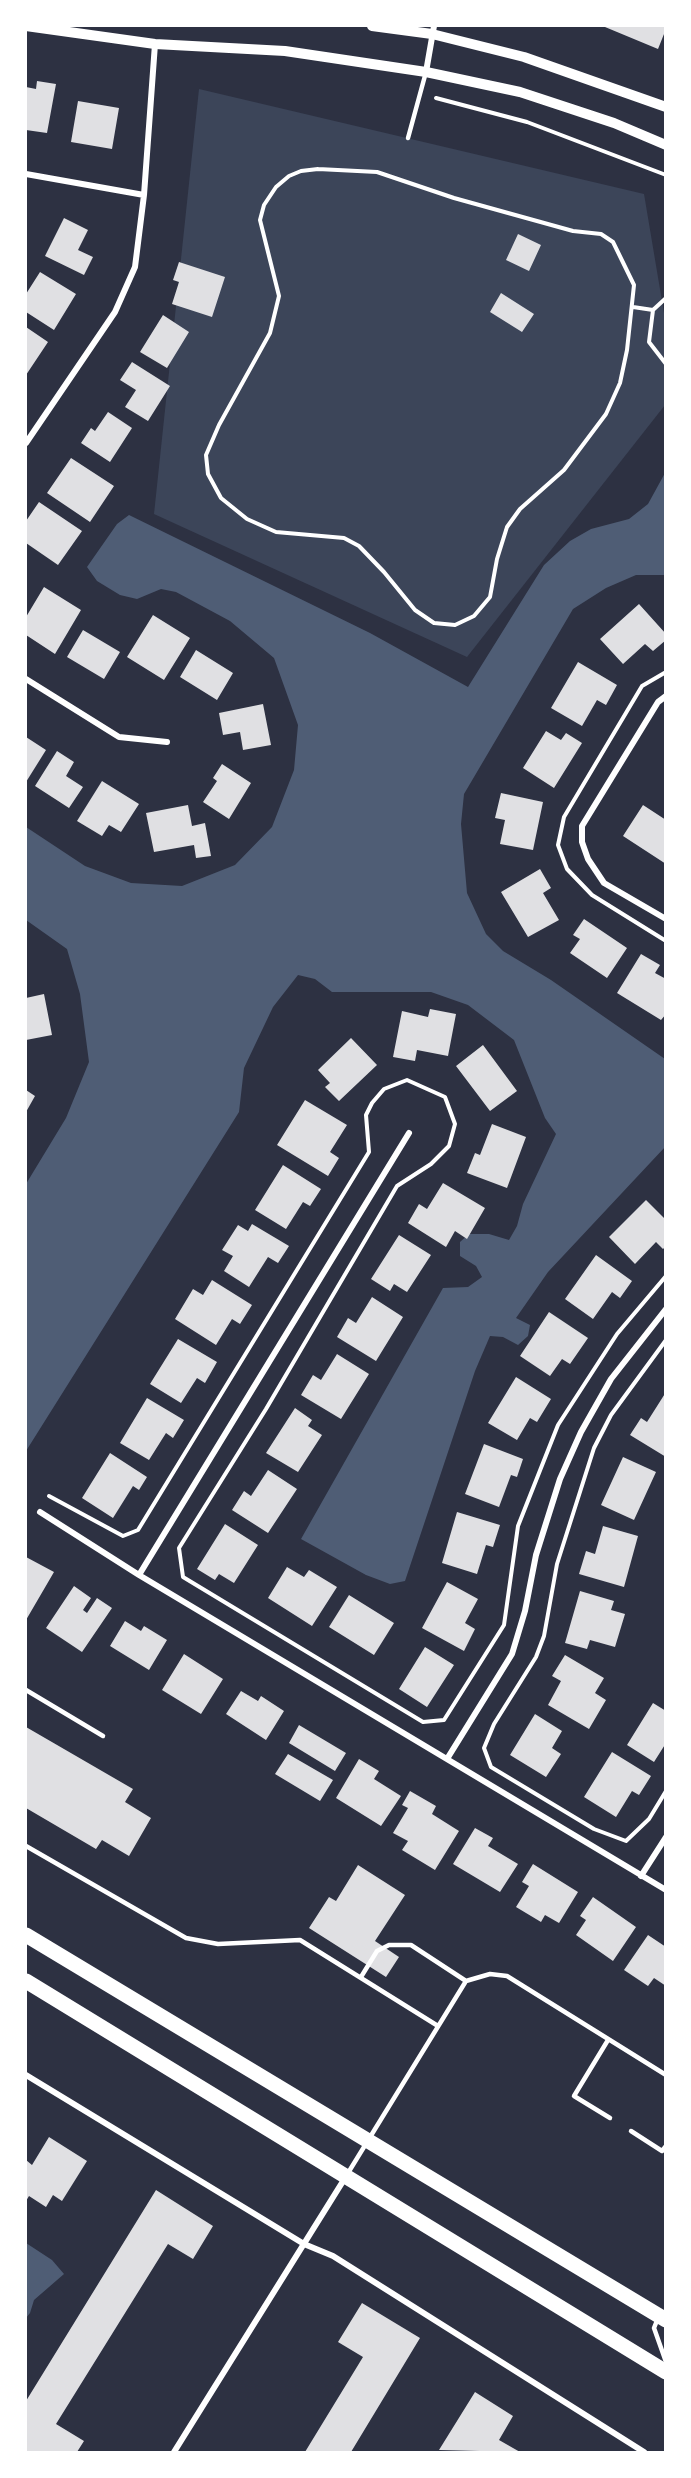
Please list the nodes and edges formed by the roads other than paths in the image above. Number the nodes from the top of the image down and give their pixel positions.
1 (26, 26) edge
2 (372, 26) edge
3 (433, 30) edge
4 (155, 44) junction
5 (426, 72) junction
6 (666, 107) edge
7 (408, 138) dead end
8 (666, 145) edge
9 (26, 174) edge
10 (144, 195) junction
11 (26, 443) edge
12 (26, 679) edge
13 (666, 696) edge
14 (167, 742) dead end
15 (666, 919) edge
16 (409, 1133) dead end
17 (666, 1309) edge
18 (40, 1512) dead end
19 (139, 1575) junction
20 (26, 1690) edge
21 (103, 1736) dead end
22 (447, 1759) junction
23 (666, 1837) edge
24 (26, 1846) edge
25 (641, 1875) junction
26 (666, 1890) edge
27 (26, 1935) edge
28 (361, 1977) junction
29 (26, 1981) edge
30 (466, 1981) junction
31 (438, 2026) junction
32 (608, 2040) junction
33 (26, 2075) edge
34 (666, 2075) edge
35 (610, 2118) dead end
36 (630, 2131) dead end
37 (367, 2140) junction
38 (666, 2145) edge
39 (345, 2177) junction
40 (304, 2244) junction
41 (662, 2318) edge
42 (666, 2362) edge
43 (666, 2373) edge
44 (174, 2452) edge
45 (644, 2452) edge

1 - 4 street
2 - 3 street
3 - 5 street
3 - 6 street
4 - 5 street
4 - 10 street
5 - 7 lane
5 - 8 street
9 - 10 street
10 - 11 street
12 - 14 street
13 - 15 street
16 - 19 street
17 - 22 street
18 - 19 street
19 - 22 street
20 - 21 lane
22 - 25 street
23 - 25 street
24 - 28 lane
25 - 26 street
27 - 37 main road
28 - 30 lane
28 - 31 lane
29 - 39 main road
30 - 31 lane
30 - 32 lane
31 - 37 lane
32 - 34 lane
32 - 35 lane
33 - 40 street
36 - 38 lane
37 - 39 lane
37 - 41 main road
39 - 40 street
39 - 43 main road
40 - 44 street
40 - 45 street
41 - 42 lane

